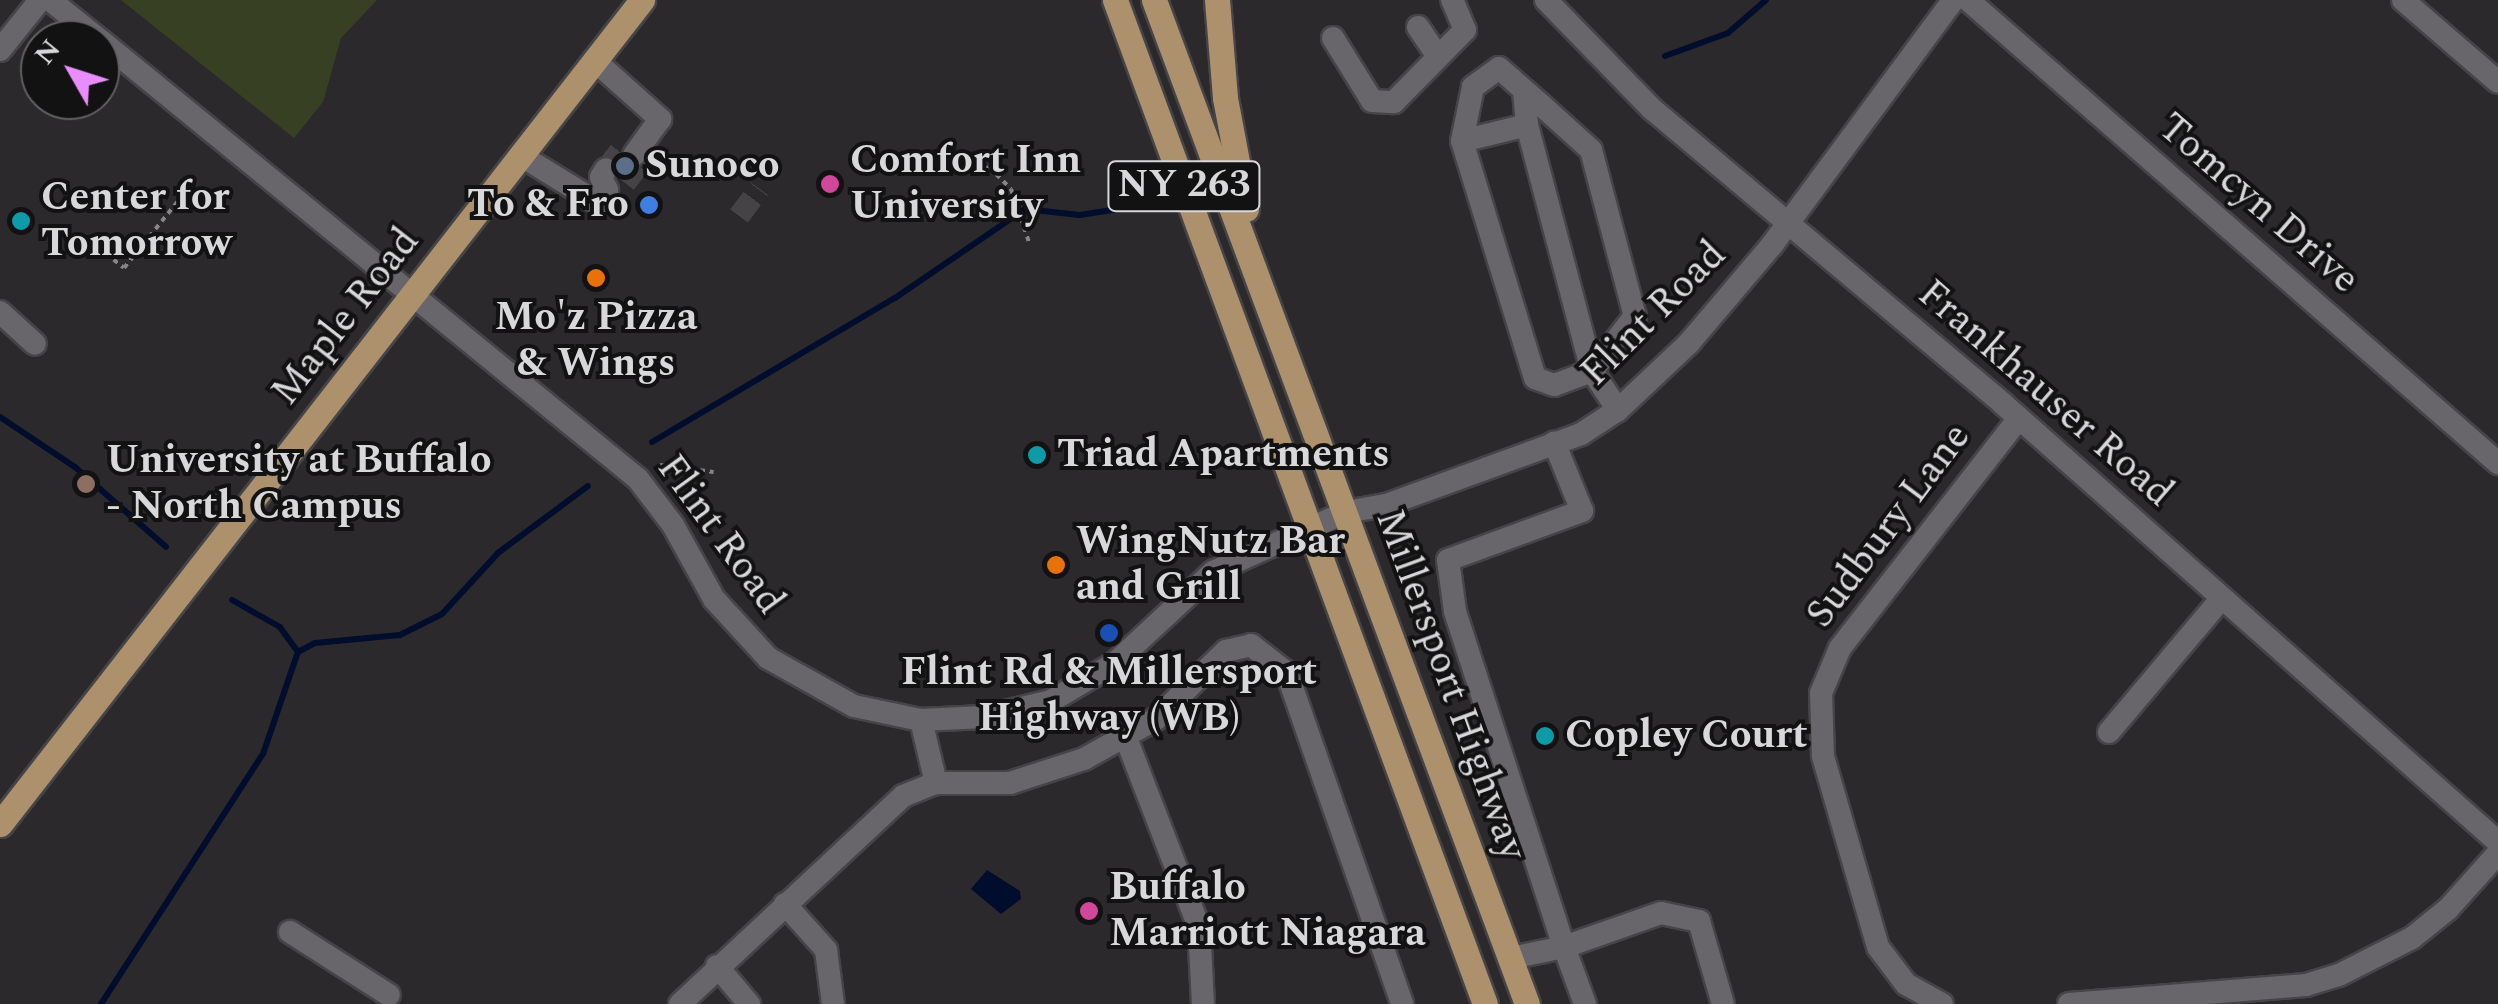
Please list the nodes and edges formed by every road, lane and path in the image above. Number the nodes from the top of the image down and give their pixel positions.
1 (40, 0) edge
2 (50, 0) edge
3 (642, 0) edge
4 (1114, 0) edge
5 (1154, 0) edge
6 (1217, 0) edge
7 (1452, 0) edge
8 (1546, 0) edge
9 (1953, 0) edge
10 (1968, 0) edge
11 (2402, 0) edge
12 (75, 20) edge
13 (1418, 27) dead end
14 (1333, 38) dead end
15 (0, 50) edge
16 (120, 56) edge
17 (1438, 57) junction
18 (594, 60) junction
19 (2498, 82) edge
20 (1524, 90) junction
21 (1527, 125) junction
22 (1462, 141) junction
23 (636, 151) tunnel mouth
24 (520, 155) junction
25 (974, 172) dead end
26 (614, 180) tunnel mouth
27 (191, 185) dead end
28 (1788, 225) junction
29 (1030, 245) dead end
30 (98, 247) dead end
31 (1255, 268) junction
32 (411, 293) junction
33 (0, 312) edge
34 (35, 344) dead end
35 (1592, 370) junction
36 (1618, 410) junction
37 (2020, 418) junction
38 (1554, 442) junction
39 (2498, 464) edge
40 (660, 466) dead end
41 (714, 472) dead end
42 (1346, 512) junction
43 (1311, 526) junction
44 (2221, 598) junction
45 (920, 720) junction
46 (2109, 732) dead end
47 (1126, 738) junction
48 (936, 783) junction
49 (0, 824) edge
50 (2498, 842) edge
51 (2498, 853) edge
52 (784, 904) junction
53 (290, 932) dead end
54 (1564, 948) junction
55 (1511, 958) junction
56 (717, 966) junction
57 (389, 995) dead end
58 (680, 1004) edge
59 (750, 1004) edge
60 (834, 1004) edge
61 (1203, 1004) edge
62 (1402, 1004) edge
63 (1486, 1004) edge
64 (1526, 1004) edge
65 (1585, 1004) edge
66 (1723, 1004) edge
67 (1942, 1004) edge
68 (2069, 1004) edge

1 - 15 street
2 - 12 street, Flint Road
3 - 18 main road, Maple Road
4 - 43 main road, Millersport Highway / NY 263
5 - 31 main road, Millersport Highway / NY 263
6 - 31 main road
7 - 17 street
8 - 28 street, Frankhauser Road
9 - 28 street, Flint Road
10 - 39 street, Tomcyn Drive
11 - 19 street
13 - 17 street
14 - 17 street
16 - 32 street, Flint Road
18 - 23 street
18 - 24 main road, Maple Road
20 - 21 street
20 - 22 street
20 - 35 street
21 - 22 street
21 - 35 street
22 - 35 street
24 - 26 street
24 - 32 main road, Maple Road
25 - 29 path
27 - 30 path
28 - 36 street, Flint Road
28 - 37 street, Frankhauser Road
31 - 42 main road, Millersport Highway / NY 263
32 - 45 street, Flint Road
32 - 49 main road, Maple Road
33 - 34 street
35 - 36 street
36 - 38 street, Flint Road
37 - 44 street, Frankhauser Road
37 - 67 street, Sudbury Lane
38 - 42 street, Flint Road
38 - 54 street
40 - 41 path
42 - 43 street, Flint Road
42 - 55 main road, Millersport Highway / NY 263
43 - 45 street, Flint Road
43 - 63 main road, Millersport Highway / NY 263
44 - 46 street
44 - 50 street, Frankhauser Road
45 - 48 street
47 - 48 street
47 - 61 street
47 - 62 street
48 - 52 street
51 - 68 street
52 - 56 street
52 - 60 street
53 - 57 street
54 - 55 street
54 - 65 street
54 - 66 street
55 - 64 main road, Millersport Highway / NY 263
56 - 58 street
56 - 59 street

